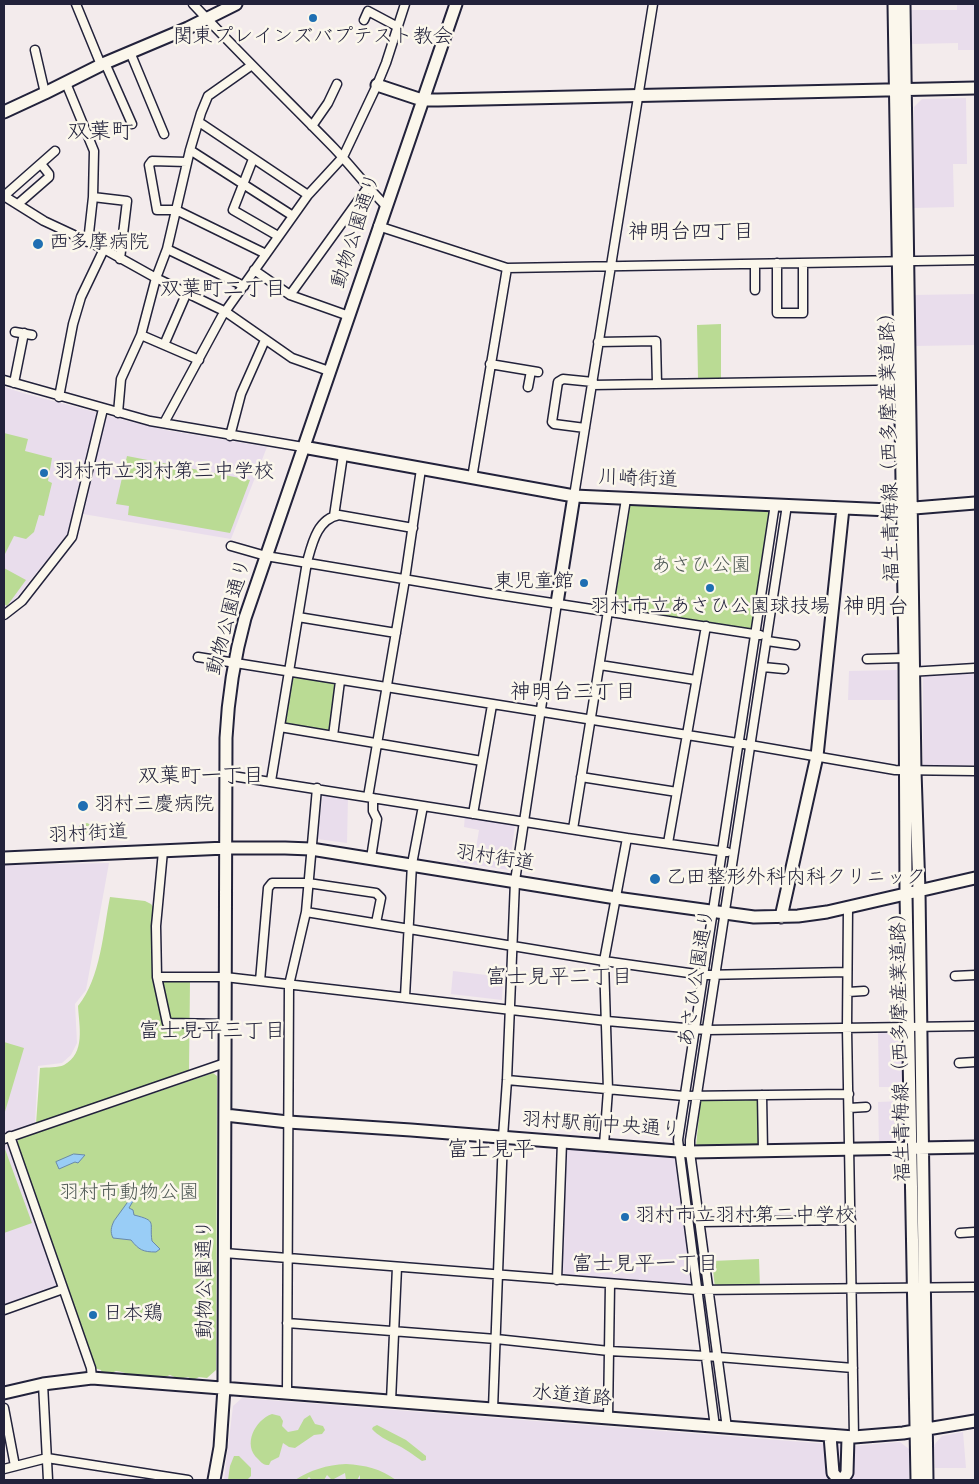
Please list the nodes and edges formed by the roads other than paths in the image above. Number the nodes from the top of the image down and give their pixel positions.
1 (76, 4) edge
2 (193, 4) edge
3 (405, 4) edge
4 (455, 4) edge
5 (653, 4) edge
6 (894, 4) edge
7 (904, 4) edge
8 (229, 5) edge
9 (207, 19) junction
10 (364, 20) dead end
11 (398, 27) junction
12 (35, 50) dead end
13 (130, 52) junction
14 (103, 64) junction
15 (252, 65) junction
16 (66, 83) junction
17 (337, 84) dead end
18 (377, 85) junction
19 (975, 88) edge
20 (900, 90) junction
21 (45, 93) junction
22 (639, 95) junction
23 (422, 100) junction
24 (4, 112) edge
25 (198, 122) junction
26 (132, 124) dead end
27 (312, 126) junction
28 (164, 134) dead end
29 (190, 150) junction
30 (56, 151) dead end
31 (343, 157) junction
32 (253, 159) junction
33 (188, 162) junction
34 (41, 164) junction
35 (242, 185) junction
36 (368, 187) junction
37 (308, 195) junction
38 (4, 196) edge
39 (93, 197) junction
40 (18, 204) junction
41 (385, 205) junction
42 (176, 210) junction
43 (293, 216) junction
44 (378, 226) junction
45 (278, 236) junction
46 (88, 242) junction
47 (104, 249) junction
48 (167, 249) junction
49 (266, 254) junction
50 (120, 259) junction
51 (975, 260) edge
52 (902, 262) junction
53 (777, 263) junction
54 (803, 263) junction
55 (755, 264) junction
56 (611, 265) junction
57 (507, 268) junction
58 (254, 270) junction
59 (156, 278) junction
60 (244, 286) junction
61 (755, 290) dead end
62 (188, 292) junction
63 (290, 295) junction
64 (226, 312) junction
65 (349, 316) junction
66 (32, 335) dead end
67 (140, 335) junction
68 (265, 340) junction
69 (598, 342) junction
70 (164, 345) junction
71 (199, 360) junction
72 (490, 364) junction
73 (329, 371) junction
74 (4, 380) edge
75 (904, 380) junction
76 (14, 383) junction
77 (592, 384) junction
78 (657, 384) junction
79 (528, 387) dead end
80 (59, 397) junction
81 (103, 408) junction
82 (118, 412) junction
83 (164, 423) junction
84 (585, 428) junction
85 (230, 436) junction
86 (303, 447) junction
87 (343, 455) junction
88 (421, 468) junction
89 (472, 478) junction
90 (574, 496) junction
91 (626, 499) junction
92 (975, 503) edge
93 (775, 504) junction
94 (787, 505) junction
95 (843, 508) junction
96 (906, 509) junction
97 (334, 516) junction
98 (413, 528) junction
99 (231, 546) dead end
100 (266, 556) junction
101 (307, 562) junction
102 (405, 579) junction
103 (557, 602) junction
104 (608, 611) junction
105 (4, 615) edge
106 (298, 617) junction
107 (706, 626) junction
108 (396, 633) junction
109 (755, 634) junction
110 (767, 638) junction
111 (795, 645) dead end
112 (198, 657) dead end
113 (905, 658) junction
114 (867, 659) dead end
115 (233, 664) junction
116 (600, 665) junction
117 (763, 667) junction
118 (975, 668) edge
119 (784, 669) dead end
120 (909, 672) junction
121 (289, 673) junction
122 (696, 680) junction
123 (340, 681) junction
124 (387, 688) junction
125 (492, 705) junction
126 (541, 712) junction
127 (591, 720) junction
128 (280, 727) junction
129 (687, 735) junction
130 (333, 736) junction
131 (378, 743) junction
132 (739, 744) junction
133 (750, 745) junction
134 (817, 756) junction
135 (482, 761) junction
136 (911, 771) junction
137 (975, 771) edge
138 (226, 775) junction
139 (582, 777) junction
140 (271, 781) junction
141 (317, 788) junction
142 (677, 792) junction
143 (371, 797) junction
144 (423, 806) junction
145 (473, 814) junction
146 (524, 822) junction
147 (573, 829) junction
148 (627, 838) junction
149 (668, 843) junction
150 (226, 848) junction
151 (311, 849) junction
152 (163, 851) junction
153 (722, 851) junction
154 (734, 853) junction
155 (4, 858) edge
156 (371, 858) junction
157 (412, 864) junction
158 (975, 878) edge
159 (515, 881) junction
160 (308, 883) junction
161 (919, 891) junction
162 (906, 894) junction
163 (616, 898) junction
164 (848, 908) junction
165 (306, 912) junction
166 (719, 913) junction
167 (781, 916) junction
168 (376, 923) junction
169 (409, 928) junction
170 (512, 945) junction
171 (604, 961) junction
172 (847, 972) junction
173 (703, 975) junction
174 (716, 975) junction
175 (975, 975) edge
176 (955, 976) dead end
177 (157, 977) junction
178 (225, 977) junction
179 (260, 981) junction
180 (288, 984) junction
181 (864, 991) dead end
182 (848, 992) junction
183 (405, 997) junction
184 (510, 1010) junction
185 (607, 1021) junction
186 (225, 1024) junction
187 (975, 1026) edge
188 (915, 1027) junction
189 (847, 1028) junction
190 (695, 1029) junction
191 (707, 1030) junction
192 (975, 1062) edge
193 (225, 1063) junction
194 (960, 1063) dead end
195 (507, 1080) junction
196 (608, 1090) junction
197 (849, 1094) junction
198 (697, 1095) junction
199 (762, 1095) junction
200 (684, 1096) junction
201 (866, 1107) dead end
202 (849, 1108) junction
203 (225, 1115) junction
204 (288, 1122) junction
205 (503, 1137) junction
206 (7, 1138) edge
207 (562, 1142) junction
208 (604, 1146) junction
209 (975, 1147) edge
210 (917, 1148) junction
211 (850, 1149) junction
212 (684, 1151) junction
213 (763, 1151) junction
214 (851, 1220) junction
215 (700, 1222) junction
216 (975, 1232) edge
217 (960, 1233) dead end
218 (224, 1253) junction
219 (287, 1258) junction
220 (397, 1267) junction
221 (498, 1274) junction
222 (557, 1280) junction
223 (610, 1284) junction
224 (975, 1287) edge
225 (919, 1288) junction
226 (852, 1289) junction
227 (63, 1290) junction
228 (697, 1290) junction
229 (709, 1290) junction
230 (4, 1310) edge
231 (287, 1323) junction
232 (394, 1332) junction
233 (496, 1339) junction
234 (609, 1350) junction
235 (706, 1356) junction
236 (718, 1357) junction
237 (853, 1368) junction
238 (92, 1378) junction
239 (43, 1384) junction
240 (224, 1388) junction
241 (287, 1392) junction
242 (4, 1393) edge
243 (391, 1401) junction
244 (4, 1408) edge
245 (493, 1409) junction
246 (608, 1418) junction
247 (975, 1420) edge
248 (721, 1427) junction
249 (6, 1430) edge
250 (921, 1430) junction
251 (830, 1436) junction
252 (851, 1437) junction
253 (47, 1458) junction
254 (15, 1466) junction
255 (4, 1469) edge
256 (134, 1472) junction
257 (48, 1480) edge
258 (133, 1480) edge
259 (188, 1480) edge
260 (214, 1480) edge
261 (841, 1480) edge
262 (917, 1480) edge
263 (927, 1480) edge

1 - 14 street
2 - 9 street
3 - 11 street
4 - 23 street, 動物公園通り
5 - 22 street
6 - 20 street, 福生青梅線（西多摩産業道路）
7 - 20 street, 福生青梅線（西多摩産業道路）
8 - 9 street
9 - 13 street
9 - 15 street
10 - 11 street
11 - 18 street
12 - 21 street
13 - 14 street
13 - 28 street
14 - 16 street
14 - 26 street
15 - 25 street
15 - 27 street
16 - 21 street
16 - 39 street
17 - 27 street
18 - 23 street
18 - 31 street
19 - 20 street
20 - 22 street
20 - 52 street, 福生青梅線（西多摩産業道路）
21 - 24 street
22 - 23 street
22 - 56 street
23 - 41 street, 動物公園通り
25 - 29 street
25 - 32 street
27 - 31 street
29 - 33 street
29 - 35 street
30 - 34 street
31 - 36 street
31 - 37 street
32 - 35 street
32 - 37 street
33 - 42 street
33 - 42 street
34 - 38 street
34 - 40 street
35 - 43 street
35 - 45 street
36 - 41 street
36 - 63 street
37 - 43 street
38 - 40 street
39 - 46 street
39 - 50 street
40 - 46 street
41 - 44 street, 動物公園通り
42 - 48 street
42 - 49 street
43 - 45 street
44 - 57 street
44 - 65 street, 動物公園通り
45 - 49 street
46 - 47 street
47 - 50 street
47 - 80 street
48 - 59 street
48 - 60 street
49 - 58 street
50 - 59 street
51 - 52 street
52 - 54 street
52 - 75 street, 福生青梅線（西多摩産業道路）
53 - 54 street
53 - 54 street
53 - 55 street
55 - 56 street
55 - 61 street
56 - 57 street
56 - 69 street
57 - 72 street
58 - 60 street
58 - 63 street
59 - 62 street
59 - 67 street
60 - 64 street
62 - 64 street
62 - 70 street
63 - 65 street
64 - 68 street
64 - 71 street
65 - 73 street, 動物公園通り
66 - 76 street
67 - 70 street
67 - 82 street
68 - 73 street
68 - 85 street
69 - 77 street
69 - 78 street
70 - 71 street
71 - 83 street
72 - 79 street
72 - 89 street
73 - 86 street, 動物公園通り
74 - 76 street
75 - 78 street
75 - 96 street, 福生青梅線（西多摩産業道路）
76 - 80 street
77 - 78 street
77 - 84 street
77 - 84 street
80 - 81 street
81 - 82 street
81 - 105 street
82 - 83 street
83 - 85 street
84 - 90 street
85 - 86 street
86 - 87 street, 川崎街道
86 - 100 street, 動物公園通り
87 - 88 street, 川崎街道
87 - 97 street
88 - 89 street, 川崎街道
88 - 98 street
89 - 90 street, 川崎街道
90 - 91 street, 川崎街道
90 - 103 street
91 - 93 street, 川崎街道
91 - 104 street
92 - 96 street, 川崎街道
93 - 94 street, 川崎街道
93 - 109 street, あさひ公園通り
94 - 95 street, 川崎街道
94 - 110 street, あさひ公園通り
95 - 96 street, 川崎街道
95 - 134 street
96 - 113 street, 福生青梅線（西多摩産業道路）
96 - 120 street, 福生青梅線（西多摩産業道路）
97 - 98 street
97 - 101 street
98 - 102 street
99 - 100 street
100 - 101 street
100 - 115 street, 動物公園通り
101 - 102 street
101 - 106 street
102 - 103 street
102 - 108 street
103 - 104 street
103 - 126 street
104 - 107 street
104 - 116 street
106 - 108 street
106 - 121 street
107 - 109 street
107 - 122 street
108 - 124 street
109 - 110 street
109 - 132 street, あさひ公園通り
110 - 111 street
110 - 117 street, あさひ公園通り
112 - 115 street
113 - 114 street
113 - 120 street, 福生青梅線（西多摩産業道路）
115 - 121 street
115 - 138 street, 動物公園通り
116 - 122 street
116 - 127 street
117 - 119 street
117 - 133 street, あさひ公園通り
118 - 120 street
120 - 136 street, 福生青梅線（西多摩産業道路）
121 - 123 street
121 - 128 street
122 - 129 street
123 - 124 street
123 - 130 street
124 - 125 street
124 - 131 street
125 - 126 street
125 - 135 street
126 - 127 street
126 - 146 street
127 - 129 street
127 - 139 street
128 - 130 street
128 - 140 street
129 - 132 street
129 - 142 street
130 - 131 street
131 - 135 street
131 - 143 street
132 - 133 street
132 - 153 street, あさひ公園通り
133 - 134 street
133 - 154 street, あさひ公園通り
134 - 136 street
134 - 167 street
135 - 145 street
136 - 137 street
136 - 161 street, 福生青梅線（西多摩産業道路）
136 - 162 street, 福生青梅線（西多摩産業道路）
138 - 140 street
138 - 150 street, 動物公園通り
139 - 142 street
139 - 147 street
140 - 141 street
141 - 143 street
141 - 151 street
142 - 149 street
143 - 144 street
143 - 156 street
144 - 145 street
144 - 157 street
145 - 146 street
146 - 147 street
146 - 159 street
147 - 148 street
148 - 149 street
148 - 163 street
149 - 153 street
150 - 151 street, 羽村街道
150 - 152 street, 羽村街道
150 - 178 street, 動物公園通り
151 - 156 street, 羽村街道
151 - 160 street
152 - 155 street, 羽村街道
152 - 177 street
153 - 154 street
153 - 166 street, あさひ公園通り
154 - 166 street, あさひ公園通り
156 - 157 street, 羽村街道
157 - 159 street, 羽村街道
157 - 169 street
158 - 161 street, 羽村街道
159 - 163 street, 羽村街道
159 - 170 street
160 - 165 street
160 - 168 street
160 - 179 street
161 - 162 street, 羽村街道
161 - 188 street, 福生青梅線（西多摩産業道路）
162 - 164 street, 羽村街道
162 - 188 street, 福生青梅線（西多摩産業道路）
163 - 166 street, 羽村街道
163 - 171 street
164 - 167 street, 羽村街道
164 - 172 street
165 - 168 street
165 - 180 street
166 - 167 street, 羽村街道
166 - 173 street, あさひ公園通り
166 - 174 street, あさひ公園通り
168 - 169 street
169 - 170 street
169 - 183 street
170 - 171 street
170 - 184 street
171 - 173 street
171 - 185 street
172 - 174 street
172 - 182 street
173 - 174 street
173 - 190 street, あさひ公園通り
174 - 191 street, あさひ公園通り
175 - 176 street
177 - 178 street
177 - 186 street
178 - 179 street
178 - 186 street, 動物公園通り
179 - 180 street
180 - 183 street
180 - 204 street
181 - 182 street
182 - 189 street
183 - 184 street
184 - 185 street
184 - 195 street
185 - 190 street
185 - 196 street
186 - 193 street, 動物公園通り
187 - 188 street
188 - 189 street
188 - 210 street, 福生青梅線（西多摩産業道路）
189 - 191 street
189 - 197 street
190 - 191 street
190 - 200 street, あさひ公園通り
191 - 198 street, あさひ公園通り
192 - 194 street
193 - 203 street, 動物公園通り
193 - 206 street
195 - 196 street
195 - 205 street
196 - 200 street
196 - 208 street
197 - 199 street
197 - 202 street
198 - 199 street
198 - 200 street
198 - 212 street, あさひ公園通り
199 - 213 street
200 - 212 street, あさひ公園通り
201 - 202 street
202 - 211 street
203 - 204 street, 羽村駅前中央通り
203 - 218 street, 動物公園通り
204 - 205 street, 羽村駅前中央通り
204 - 219 street
205 - 207 street, 羽村駅前中央通り
205 - 221 street
206 - 227 street
207 - 208 street, 羽村駅前中央通り
207 - 222 street
208 - 212 street, 羽村駅前中央通り
209 - 210 street, 羽村駅前中央通り
210 - 211 street, 羽村駅前中央通り
210 - 225 street, 福生青梅線（西多摩産業道路）
211 - 213 street, 羽村駅前中央通り
211 - 214 street
212 - 213 street, 羽村駅前中央通り
212 - 215 street, あさひ公園通り
212 - 228 street, あさひ公園通り
214 - 215 street
214 - 226 street
215 - 229 street, あさひ公園通り
216 - 217 street
218 - 219 street
218 - 240 street, 動物公園通り
219 - 220 street
219 - 231 street
220 - 221 street
220 - 232 street
221 - 222 street
221 - 233 street
222 - 223 street
223 - 228 street
223 - 234 street
224 - 225 street
225 - 226 street
225 - 250 street, 福生青梅線（西多摩産業道路）
226 - 229 street
226 - 237 street
227 - 230 street
227 - 238 street
228 - 229 street
228 - 235 street, あさひ公園通り
229 - 236 street, あさひ公園通り
231 - 232 street
231 - 241 street
232 - 233 street
232 - 243 street
233 - 234 street
233 - 245 street
234 - 235 street
234 - 246 street
235 - 236 street
235 - 248 street, あさひ公園通り
236 - 237 street
236 - 248 street, あさひ公園通り
237 - 252 street
238 - 239 street, 水道道路
238 - 240 street, 水道道路
239 - 242 street, 水道道路
239 - 253 street
240 - 241 street, 水道道路
240 - 260 street, 動物公園通り
241 - 243 street, 水道道路
243 - 245 street, 水道道路
244 - 249 street
245 - 246 street, 水道道路
246 - 248 street, 水道道路
247 - 250 street, 水道道路
248 - 251 street, 水道道路
249 - 254 street
250 - 252 street, 水道道路
250 - 262 street, 福生青梅線（西多摩産業道路）
250 - 263 street, 福生青梅線（西多摩産業道路）
251 - 252 street, 水道道路
251 - 261 street
252 - 261 street
253 - 254 street
253 - 256 street
253 - 257 street
254 - 255 street
256 - 258 street
256 - 259 street

